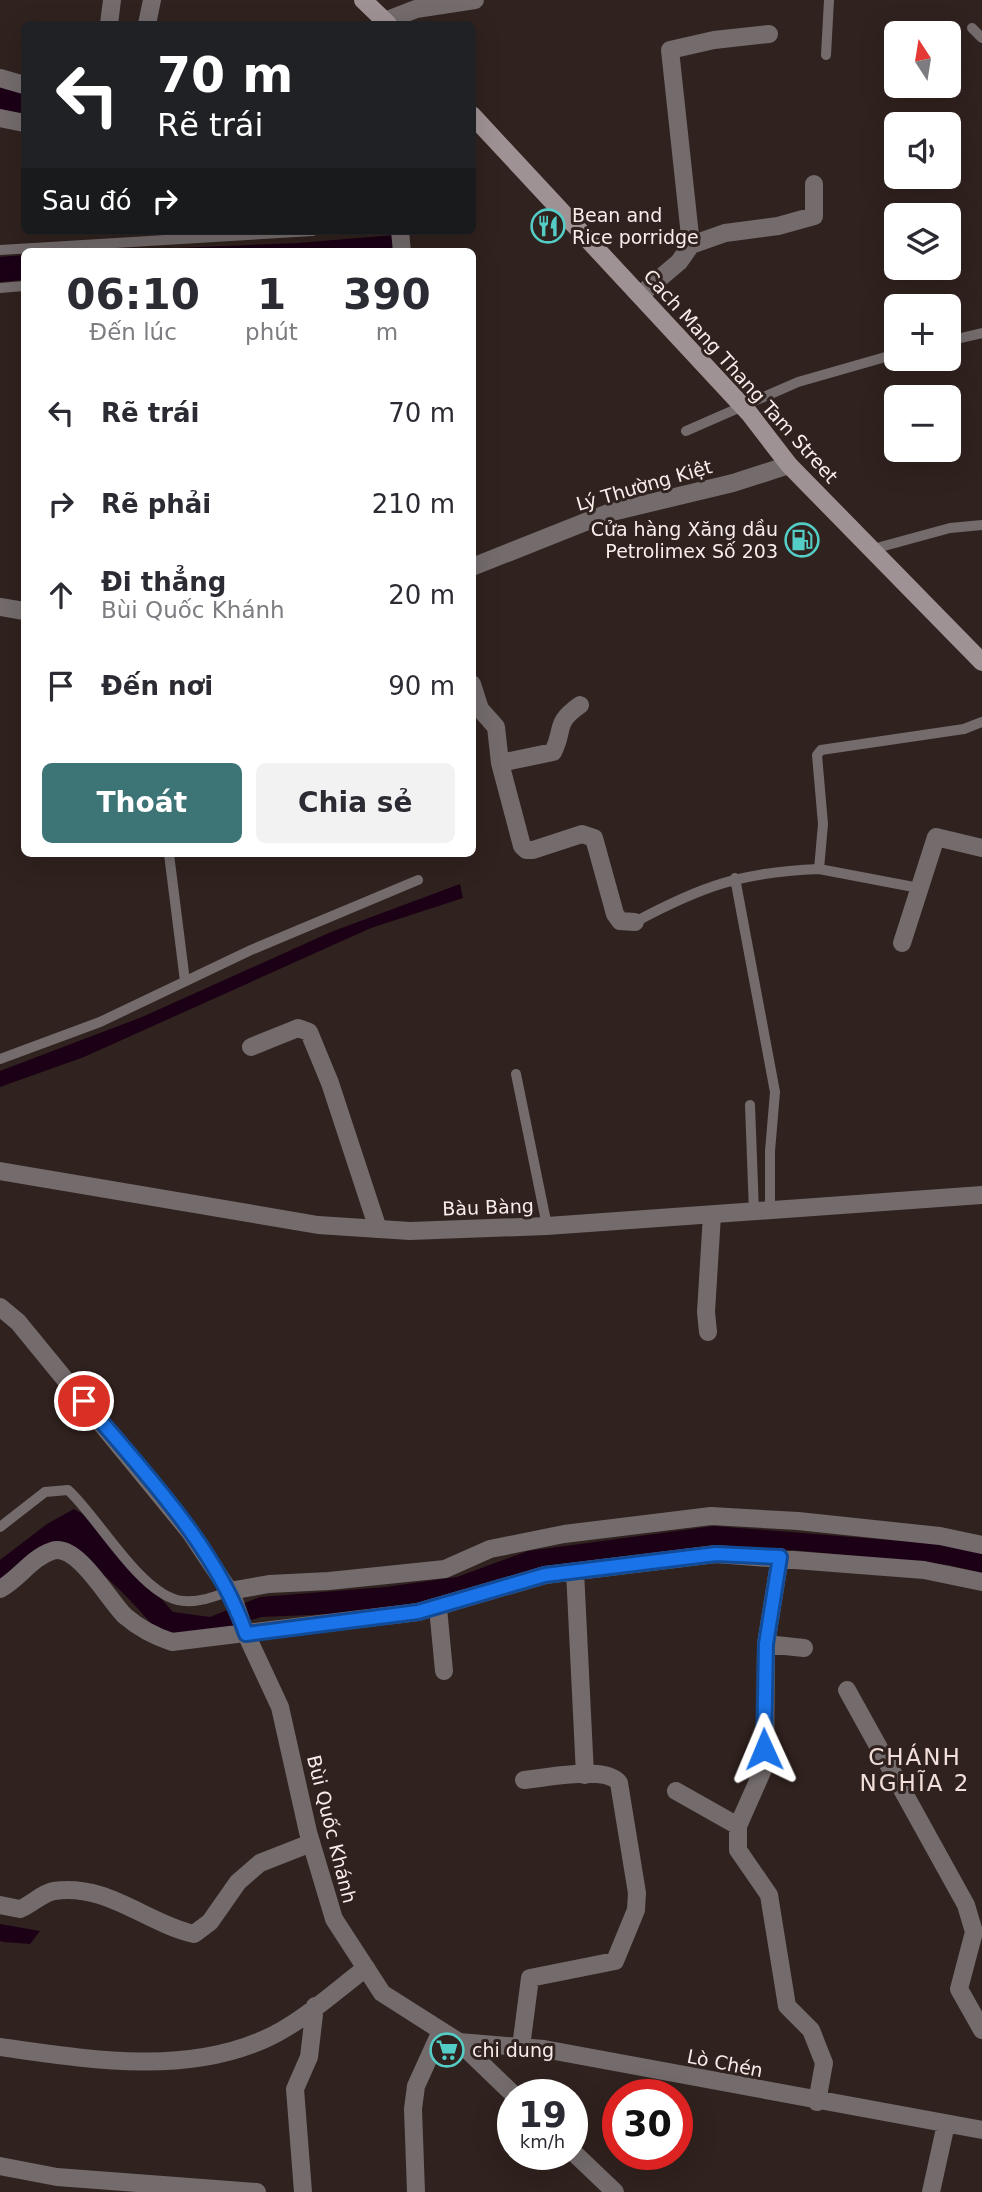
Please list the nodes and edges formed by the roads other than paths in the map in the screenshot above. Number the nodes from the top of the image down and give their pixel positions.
1 (111, 0) edge
2 (152, 0) edge
3 (363, 0) edge
4 (475, 0) edge
5 (830, 0) edge
6 (109, 21) edge
7 (148, 21) edge
8 (384, 21) edge
9 (390, 21) edge
10 (972, 28) dead end
11 (769, 34) dead end
12 (982, 38) edge
13 (826, 55) dead end
14 (0, 78) edge
15 (21, 84) edge
16 (0, 118) edge
17 (476, 119) edge
18 (21, 122) edge
19 (814, 184) dead end
20 (247, 235) edge
21 (691, 245) junction
22 (33, 248) edge
23 (21, 249) edge
24 (0, 250) edge
25 (21, 286) edge
26 (0, 288) edge
27 (640, 295) junction
28 (982, 333) edge
29 (961, 338) edge
30 (884, 358) edge
31 (741, 404) junction
32 (686, 430) dead end
33 (789, 464) junction
34 (982, 525) edge
35 (873, 549) junction
36 (476, 565) edge
37 (0, 607) edge
38 (21, 610) edge
39 (982, 662) edge
40 (476, 695) edge
41 (580, 705) dead end
42 (982, 722) edge
43 (500, 764) junction
44 (982, 848) edge
45 (169, 857) edge
46 (819, 869) junction
47 (735, 878) junction
48 (418, 880) dead end
49 (919, 888) junction
50 (635, 922) joint
51 (902, 943) dead end
52 (185, 981) junction
53 (251, 1047) dead end
54 (0, 1059) edge
55 (516, 1074) dead end
56 (750, 1105) dead end
57 (0, 1171) edge
58 (982, 1195) edge
59 (762, 1212) junction
60 (712, 1215) junction
61 (547, 1226) junction
62 (378, 1230) junction
63 (0, 1307) edge
64 (708, 1332) dead end
65 (0, 1527) edge
66 (982, 1545) edge
67 (780, 1557) junction
68 (576, 1571) junction
69 (982, 1582) edge
70 (0, 1589) edge
71 (231, 1593) junction
72 (438, 1608) junction
73 (245, 1631) junction
74 (766, 1644) junction
75 (804, 1648) dead end
76 (444, 1671) dead end
77 (847, 1690) dead end
78 (585, 1774) junction
79 (524, 1780) dead end
80 (676, 1791) dead end
81 (738, 1826) junction
82 (312, 1843) junction
83 (0, 1905) edge
84 (978, 1929) edge
85 (366, 1968) junction
86 (315, 2006) junction
87 (982, 2030) edge
88 (442, 2031) junction
89 (459, 2042) junction
90 (0, 2047) edge
91 (521, 2047) junction
92 (497, 2079) edge
93 (817, 2102) junction
94 (946, 2124) junction
95 (982, 2130) edge
96 (0, 2166) edge
97 (588, 2166) edge
98 (257, 2192) edge
99 (303, 2192) edge
100 (416, 2192) edge
101 (615, 2192) edge
102 (931, 2192) edge

1 - 6 street
2 - 7 street
3 - 8 main road
4 - 9 street
5 - 13 lane
10 - 12 lane
11 - 21 street
14 - 15 street
16 - 18 street
17 - 27 main road, Cach Mang Thang Tam Street
19 - 21 street
20 - 22 lane
21 - 27 street
23 - 24 lane
25 - 26 lane
27 - 31 main road, Cach Mang Thang Tam Street
28 - 29 lane
30 - 31 lane
31 - 32 lane
31 - 33 main road, Cach Mang Thang Tam Street
33 - 35 main road, Cach Mang Thang Tam Street
33 - 36 street, Lý Thường Kiệt
34 - 35 lane
35 - 39 main road, Cach Mang Thang Tam Street
37 - 38 street
40 - 43 street
41 - 43 street
42 - 46 lane
43 - 50 street
44 - 49 street
45 - 52 lane
46 - 47 lane
46 - 49 lane
47 - 50 lane
47 - 59 lane
48 - 52 lane
49 - 51 street
52 - 54 lane
53 - 62 street
55 - 61 lane
56 - 59 lane
57 - 62 street, Bàu Bàng
58 - 59 street, Bàu Bàng
59 - 60 street, Bàu Bàng
60 - 61 street, Bàu Bàng
60 - 64 street
61 - 62 street, Bàu Bàng
63 - 71 street
65 - 71 lane
66 - 71 street
67 - 68 street
67 - 69 street
67 - 74 street
68 - 72 street
68 - 78 street
70 - 73 street
71 - 73 street, Bùi Quốc Khánh
72 - 73 street
72 - 76 street
73 - 82 street, Bùi Quốc Khánh
74 - 75 street
74 - 81 street
77 - 84 street
78 - 79 street
78 - 91 street
80 - 81 street
81 - 93 street
82 - 83 street
82 - 85 street, Bùi Quốc Khánh
84 - 87 street
85 - 86 street
85 - 88 street, Bùi Quốc Khánh
86 - 90 street
86 - 99 street
88 - 89 street, Bùi Quốc Khánh
88 - 100 street
89 - 91 street, Lò Chén
89 - 92 street, Bùi Quốc Khánh
91 - 93 street, Lò Chén
93 - 94 street, Lò Chén
94 - 95 street, Lò Chén
94 - 102 street
96 - 98 street
97 - 101 street

